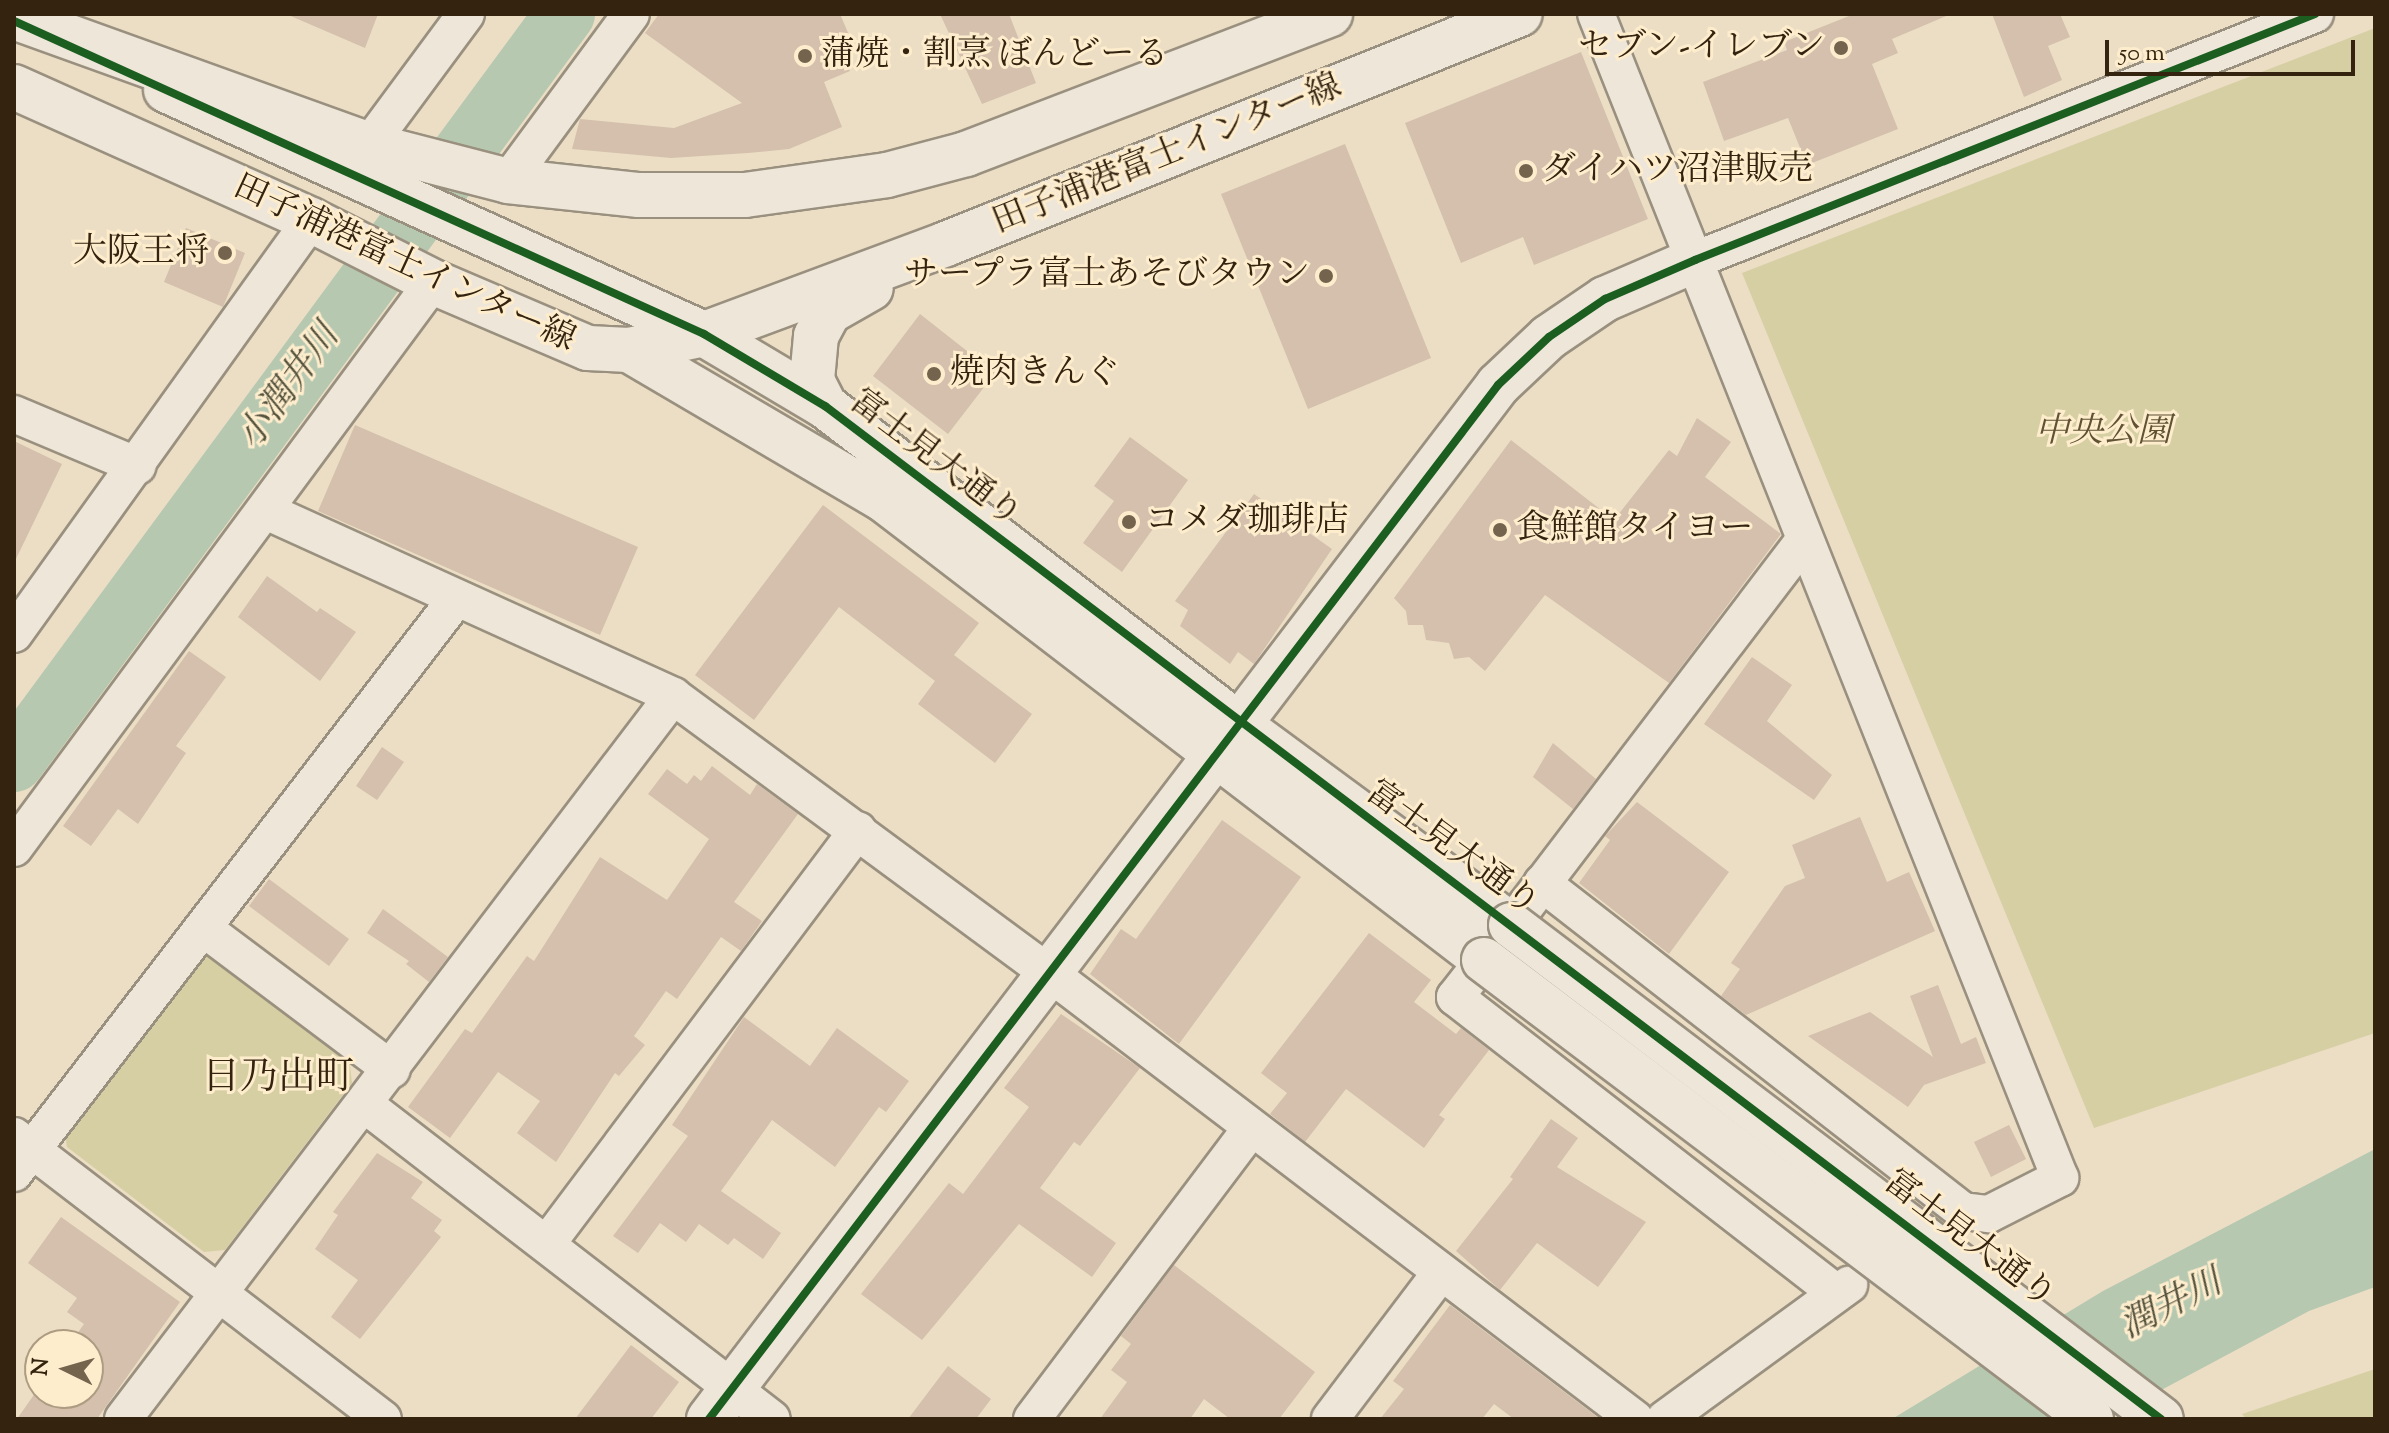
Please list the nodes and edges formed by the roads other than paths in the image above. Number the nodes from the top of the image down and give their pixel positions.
1 (466, 14) edge
2 (631, 14) edge
3 (1330, 14) edge
4 (1520, 14) edge
5 (1596, 14) edge
6 (2315, 14) edge
7 (14, 19) edge
8 (14, 87) edge
9 (369, 145) junction
10 (508, 181) junction
11 (311, 220) junction
12 (946, 244) junction
13 (1695, 260) junction
14 (433, 282) junction
15 (704, 334) junction
16 (629, 350) junction
17 (825, 406) junction
18 (14, 414) edge
19 (138, 466) junction
20 (266, 511) junction
21 (1804, 540) junction
22 (456, 599) junction
23 (14, 634) edge
24 (673, 696) junction
25 (1227, 738) junction
26 (858, 830) junction
27 (14, 848) edge
28 (1542, 883) junction
29 (1511, 925) junction
30 (203, 928) junction
31 (1484, 960) junction
32 (1048, 972) junction
33 (392, 1070) junction
34 (364, 1104) junction
35 (1250, 1130) junction
36 (20, 1153) edge
37 (549, 1241) junction
38 (1439, 1275) junction
39 (219, 1291) junction
40 (722, 1404) edge
41 (123, 1419) edge
42 (383, 1419) edge
43 (772, 1419) edge
44 (1032, 1419) edge
45 (1330, 1419) edge
46 (1635, 1419) edge
47 (1665, 1419) edge
48 (2091, 1419) edge
49 (2161, 1419) edge

1 - 9 street
2 - 10 street
3 - 10 street, 田子浦港富士インター線
4 - 12 street, 田子浦港富士インター線
5 - 13 street
6 - 13 street
7 - 9 street, 田子浦港富士インター線
7 - 15 street, 富士見大通り
8 - 11 street, 田子浦港富士インター線
9 - 10 street, 田子浦港富士インター線
11 - 14 street, 田子浦港富士インター線
11 - 19 street
12 - 15 street, 田子浦港富士インター線
12 - 17 street
13 - 21 street
13 - 25 street
14 - 16 street, 田子浦港富士インター線
14 - 20 street
15 - 16 street, 田子浦港富士インター線
15 - 17 street, 富士見大通り
16 - 25 street, 富士見大通り
17 - 25 street, 富士見大通り
18 - 19 street
19 - 23 street
20 - 22 street
20 - 27 street
21 - 28 street
21 - 28 street
22 - 24 street
22 - 30 street
24 - 26 street
24 - 33 street
25 - 29 street, 富士見大通り
25 - 31 street, 富士見大通り
25 - 32 street
26 - 32 street
26 - 37 street
28 - 29 street
29 - 49 street, 富士見大通り, bridge
30 - 33 street
30 - 36 street
31 - 47 street
31 - 48 street, 富士見大通り, bridge
32 - 35 street
32 - 40 street
33 - 34 street
34 - 37 street
34 - 39 street
35 - 38 street
35 - 44 street
36 - 39 street
37 - 40 street
38 - 45 street
38 - 46 street
39 - 41 street
39 - 42 street
40 - 43 street

